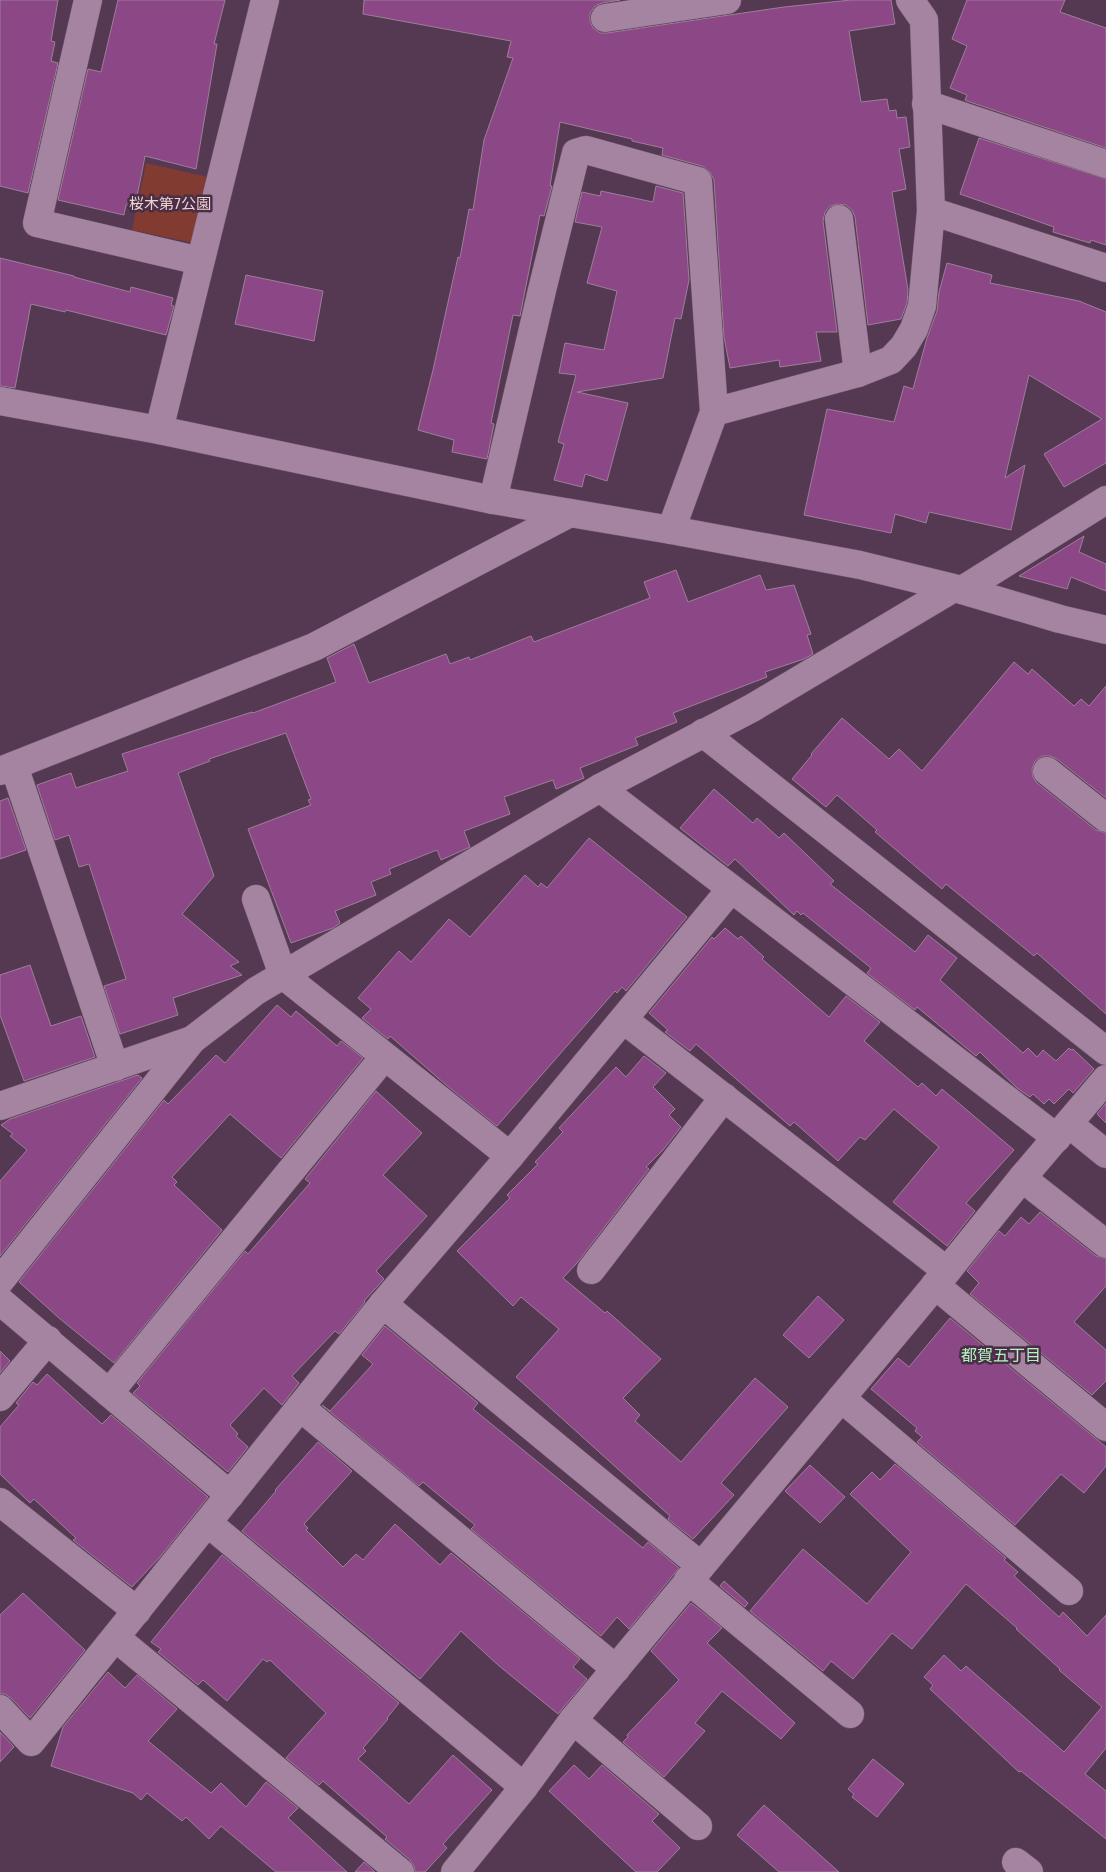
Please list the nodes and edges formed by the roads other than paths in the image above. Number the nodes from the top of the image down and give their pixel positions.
1 (88, 0) edge
2 (265, 0) edge
3 (727, 0) edge
4 (922, 7) edge
5 (605, 18) dead end
6 (926, 104) junction
7 (1106, 164) edge
8 (931, 211) junction
9 (839, 219) dead end
10 (200, 260) junction
11 (1106, 268) edge
12 (858, 373) junction
13 (0, 401) edge
14 (714, 412) junction
15 (160, 430) junction
16 (493, 500) junction
17 (1106, 500) edge
18 (570, 513) junction
19 (671, 530) junction
20 (957, 589) junction
21 (1106, 630) edge
22 (703, 733) junction
23 (7, 768) edge
24 (1047, 771) dead end
25 (600, 788) junction
26 (1106, 818) edge
27 (731, 889) junction
28 (256, 900) dead end
29 (283, 975) junction
30 (624, 1020) junction
31 (192, 1040) junction
32 (1106, 1051) edge
33 (384, 1057) junction
34 (115, 1067) junction
35 (1106, 1079) edge
36 (724, 1097) junction
37 (0, 1106) edge
38 (1063, 1131) junction
39 (1106, 1154) edge
40 (510, 1156) junction
41 (1022, 1178) junction
42 (1106, 1244) edge
43 (592, 1270) dead end
44 (941, 1278) junction
45 (0, 1281) edge
46 (0, 1301) edge
47 (383, 1304) junction
48 (48, 1340) junction
49 (109, 1394) junction
50 (0, 1397) edge
51 (841, 1398) junction
52 (300, 1407) junction
53 (1106, 1427) edge
54 (230, 1496) junction
55 (0, 1502) edge
56 (208, 1523) junction
57 (695, 1573) junction
58 (1069, 1591) dead end
59 (137, 1611) junction
60 (116, 1638) junction
61 (616, 1669) junction
62 (0, 1709) edge
63 (850, 1714) dead end
64 (573, 1720) junction
65 (524, 1787) junction
66 (698, 1826) dead end
67 (400, 1872) edge
68 (455, 1872) edge

1 - 10 street
2 - 10 street
3 - 5 street
4 - 6 street
6 - 7 street
6 - 8 street
8 - 11 street
8 - 12 street
9 - 12 street
10 - 15 street
12 - 14 street
13 - 15 street
14 - 16 street
14 - 19 street
15 - 16 street
16 - 18 street
17 - 20 street
18 - 19 street
18 - 23 street
19 - 20 street
20 - 21 street
20 - 22 street
22 - 25 street
22 - 32 street
23 - 34 street
24 - 26 street
25 - 27 street
25 - 29 street
27 - 30 street
27 - 38 street
28 - 29 street
29 - 31 street
29 - 33 street
30 - 36 street
30 - 40 street
31 - 34 street
31 - 45 street
33 - 40 street
33 - 49 street
34 - 37 street
35 - 38 street
36 - 43 street
36 - 44 street
38 - 39 street
38 - 41 street
40 - 47 street
41 - 42 street
41 - 44 street
44 - 51 street
44 - 53 street
46 - 48 street
47 - 52 street
47 - 57 street
48 - 49 street
48 - 50 street
49 - 54 street
51 - 57 street
51 - 58 street
52 - 54 street
52 - 61 street
54 - 56 street
55 - 59 street
56 - 59 street
56 - 65 street
57 - 61 street
57 - 63 street
59 - 60 street
60 - 62 street
60 - 67 street
61 - 64 street
64 - 65 street
64 - 66 street
65 - 68 street

